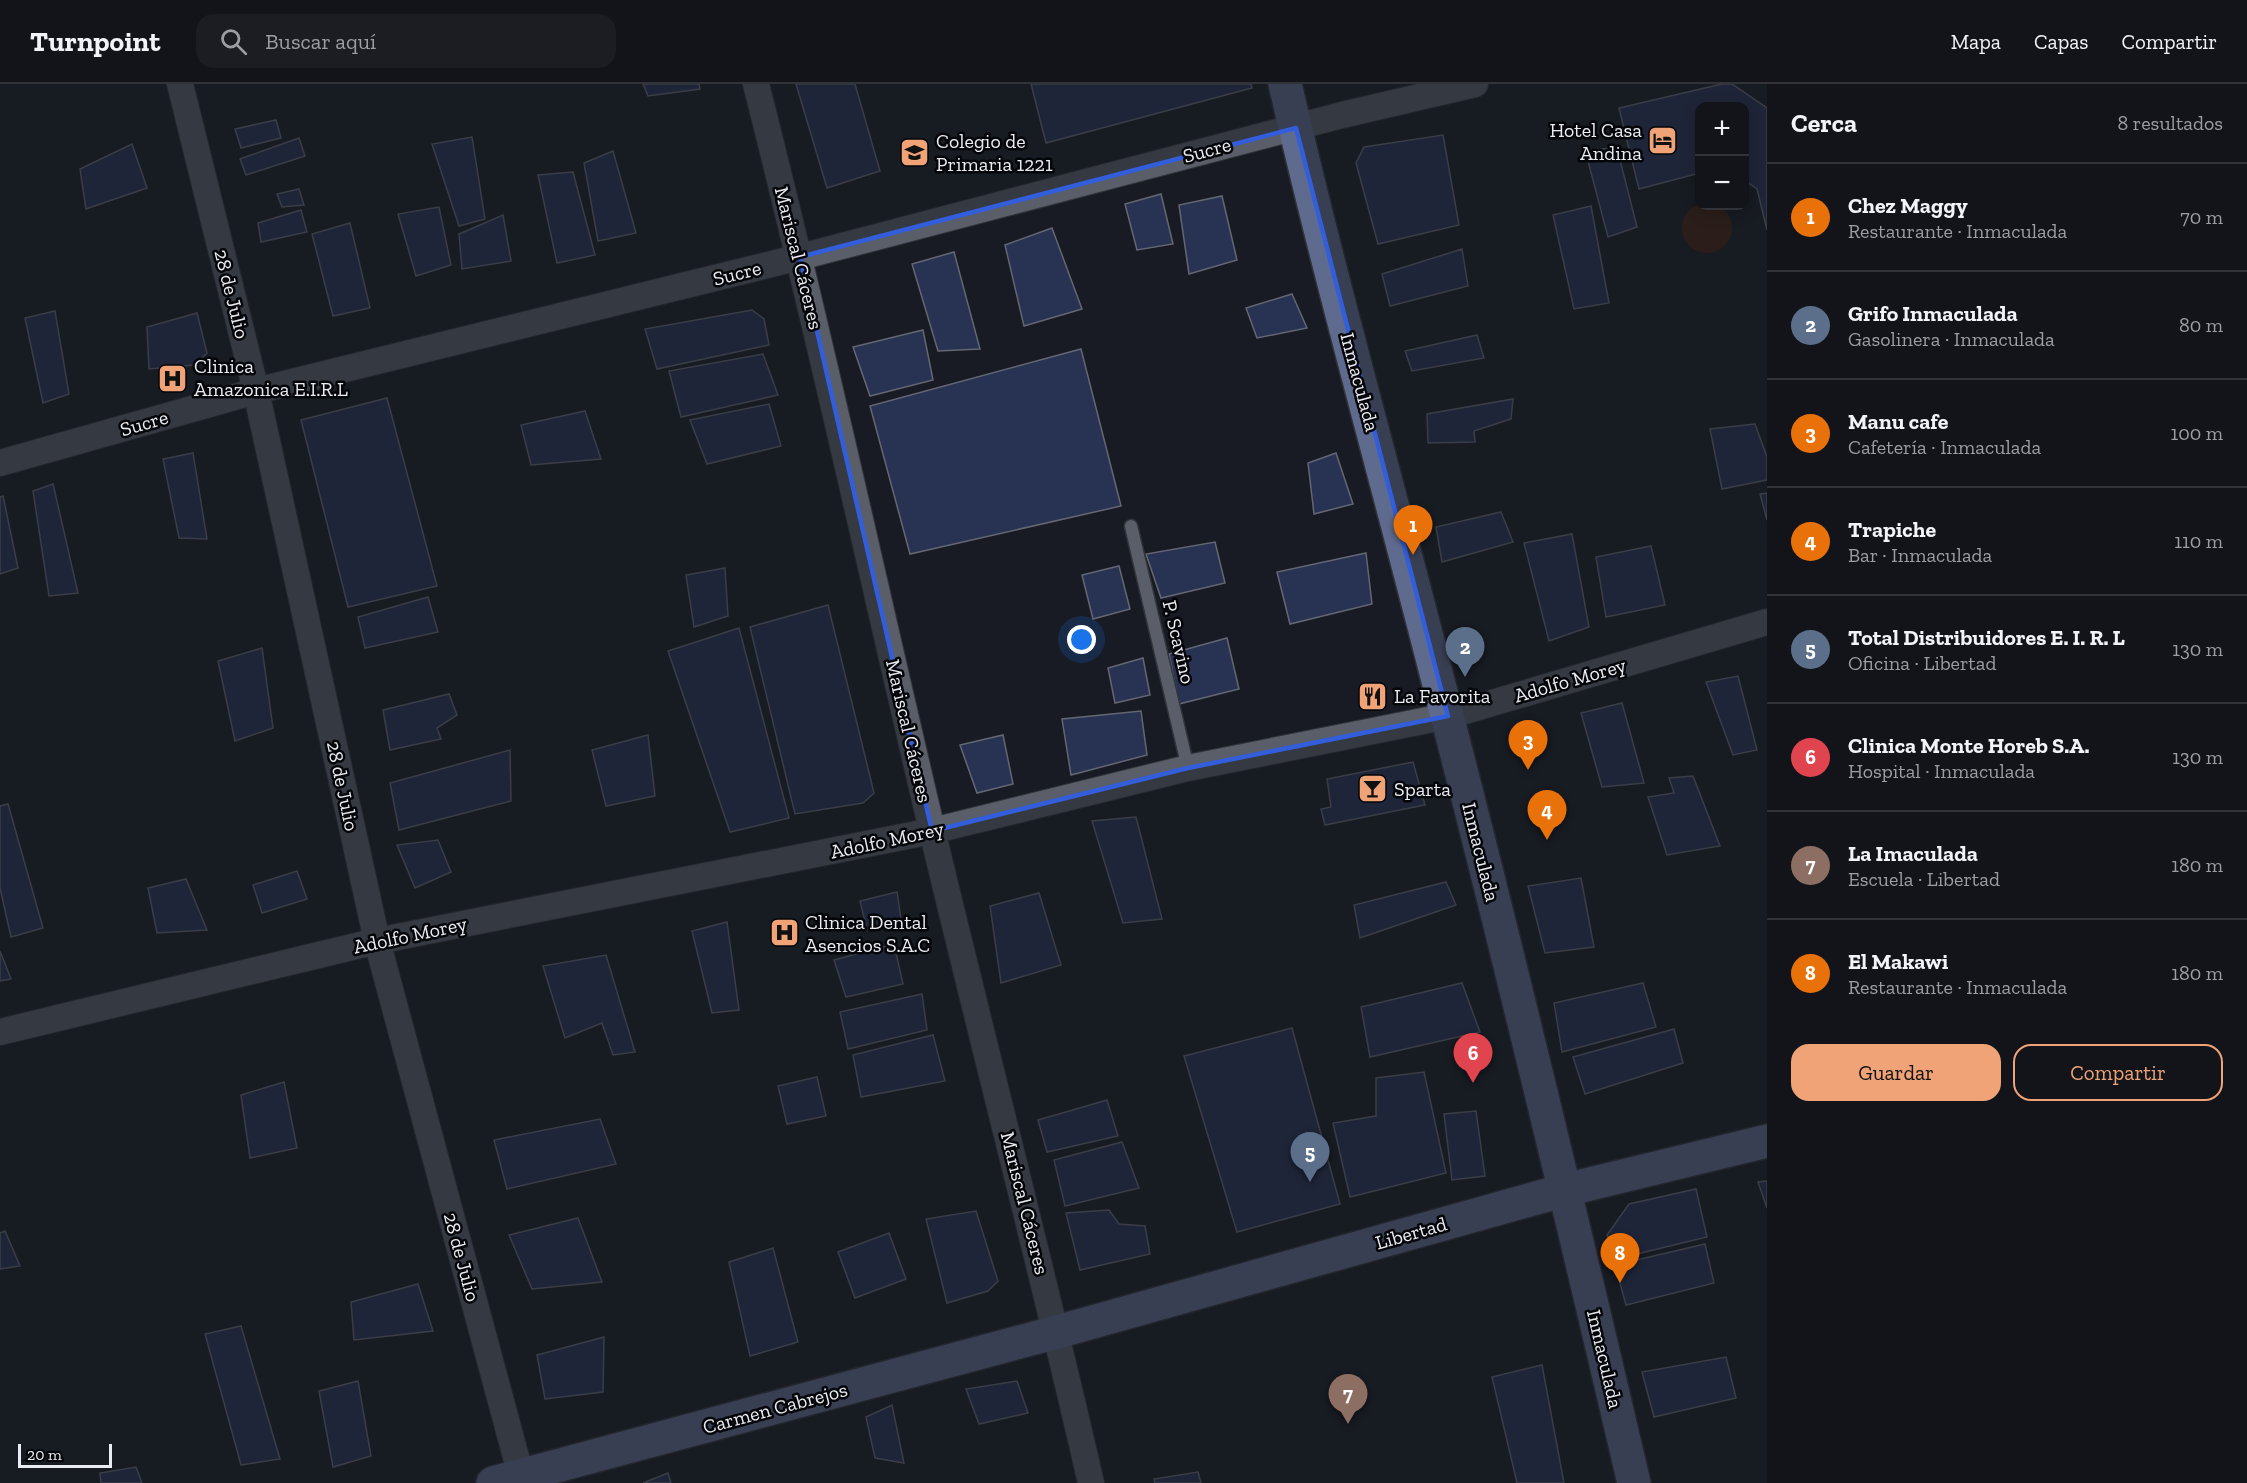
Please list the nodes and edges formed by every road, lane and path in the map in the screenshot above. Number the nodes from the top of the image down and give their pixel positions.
1 (180, 84) edge
2 (756, 84) edge
3 (1286, 84) edge
4 (1475, 84) edge
5 (1296, 128) junction
6 (800, 257) junction
7 (256, 391) junction
8 (0, 463) edge
9 (1131, 526) dead end
10 (1767, 622) edge
11 (1448, 716) junction
12 (1188, 768) junction
13 (932, 831) junction
14 (376, 941) junction
15 (0, 1032) edge
16 (1767, 1141) edge
17 (1565, 1190) junction
18 (1057, 1332) junction
19 (512, 1481) edge
20 (1091, 1483) edge
21 (1634, 1483) edge

1 - 7 street, 28 de Julio
2 - 6 street, Mariscal Cáceres
3 - 5 street, Inmaculada
4 - 5 street, Sucre
5 - 6 street, Sucre
5 - 11 street, Inmaculada
6 - 7 street, Sucre
6 - 13 street, Mariscal Cáceres
7 - 8 street, Sucre
7 - 14 street, 28 de Julio
9 - 12 lane, P. Scavino
10 - 11 street, Adolfo Morey
11 - 12 street, Adolfo Morey
11 - 17 street, Inmaculada
12 - 13 street, Adolfo Morey
13 - 14 street, Adolfo Morey
13 - 18 street, Mariscal Cáceres
14 - 15 street, Adolfo Morey
14 - 19 street, 28 de Julio
16 - 17 street, Libertad
17 - 18 street, Libertad
17 - 21 street, Inmaculada
18 - 19 street, Carmen Cabrejos
18 - 20 street, Mariscal Cáceres

